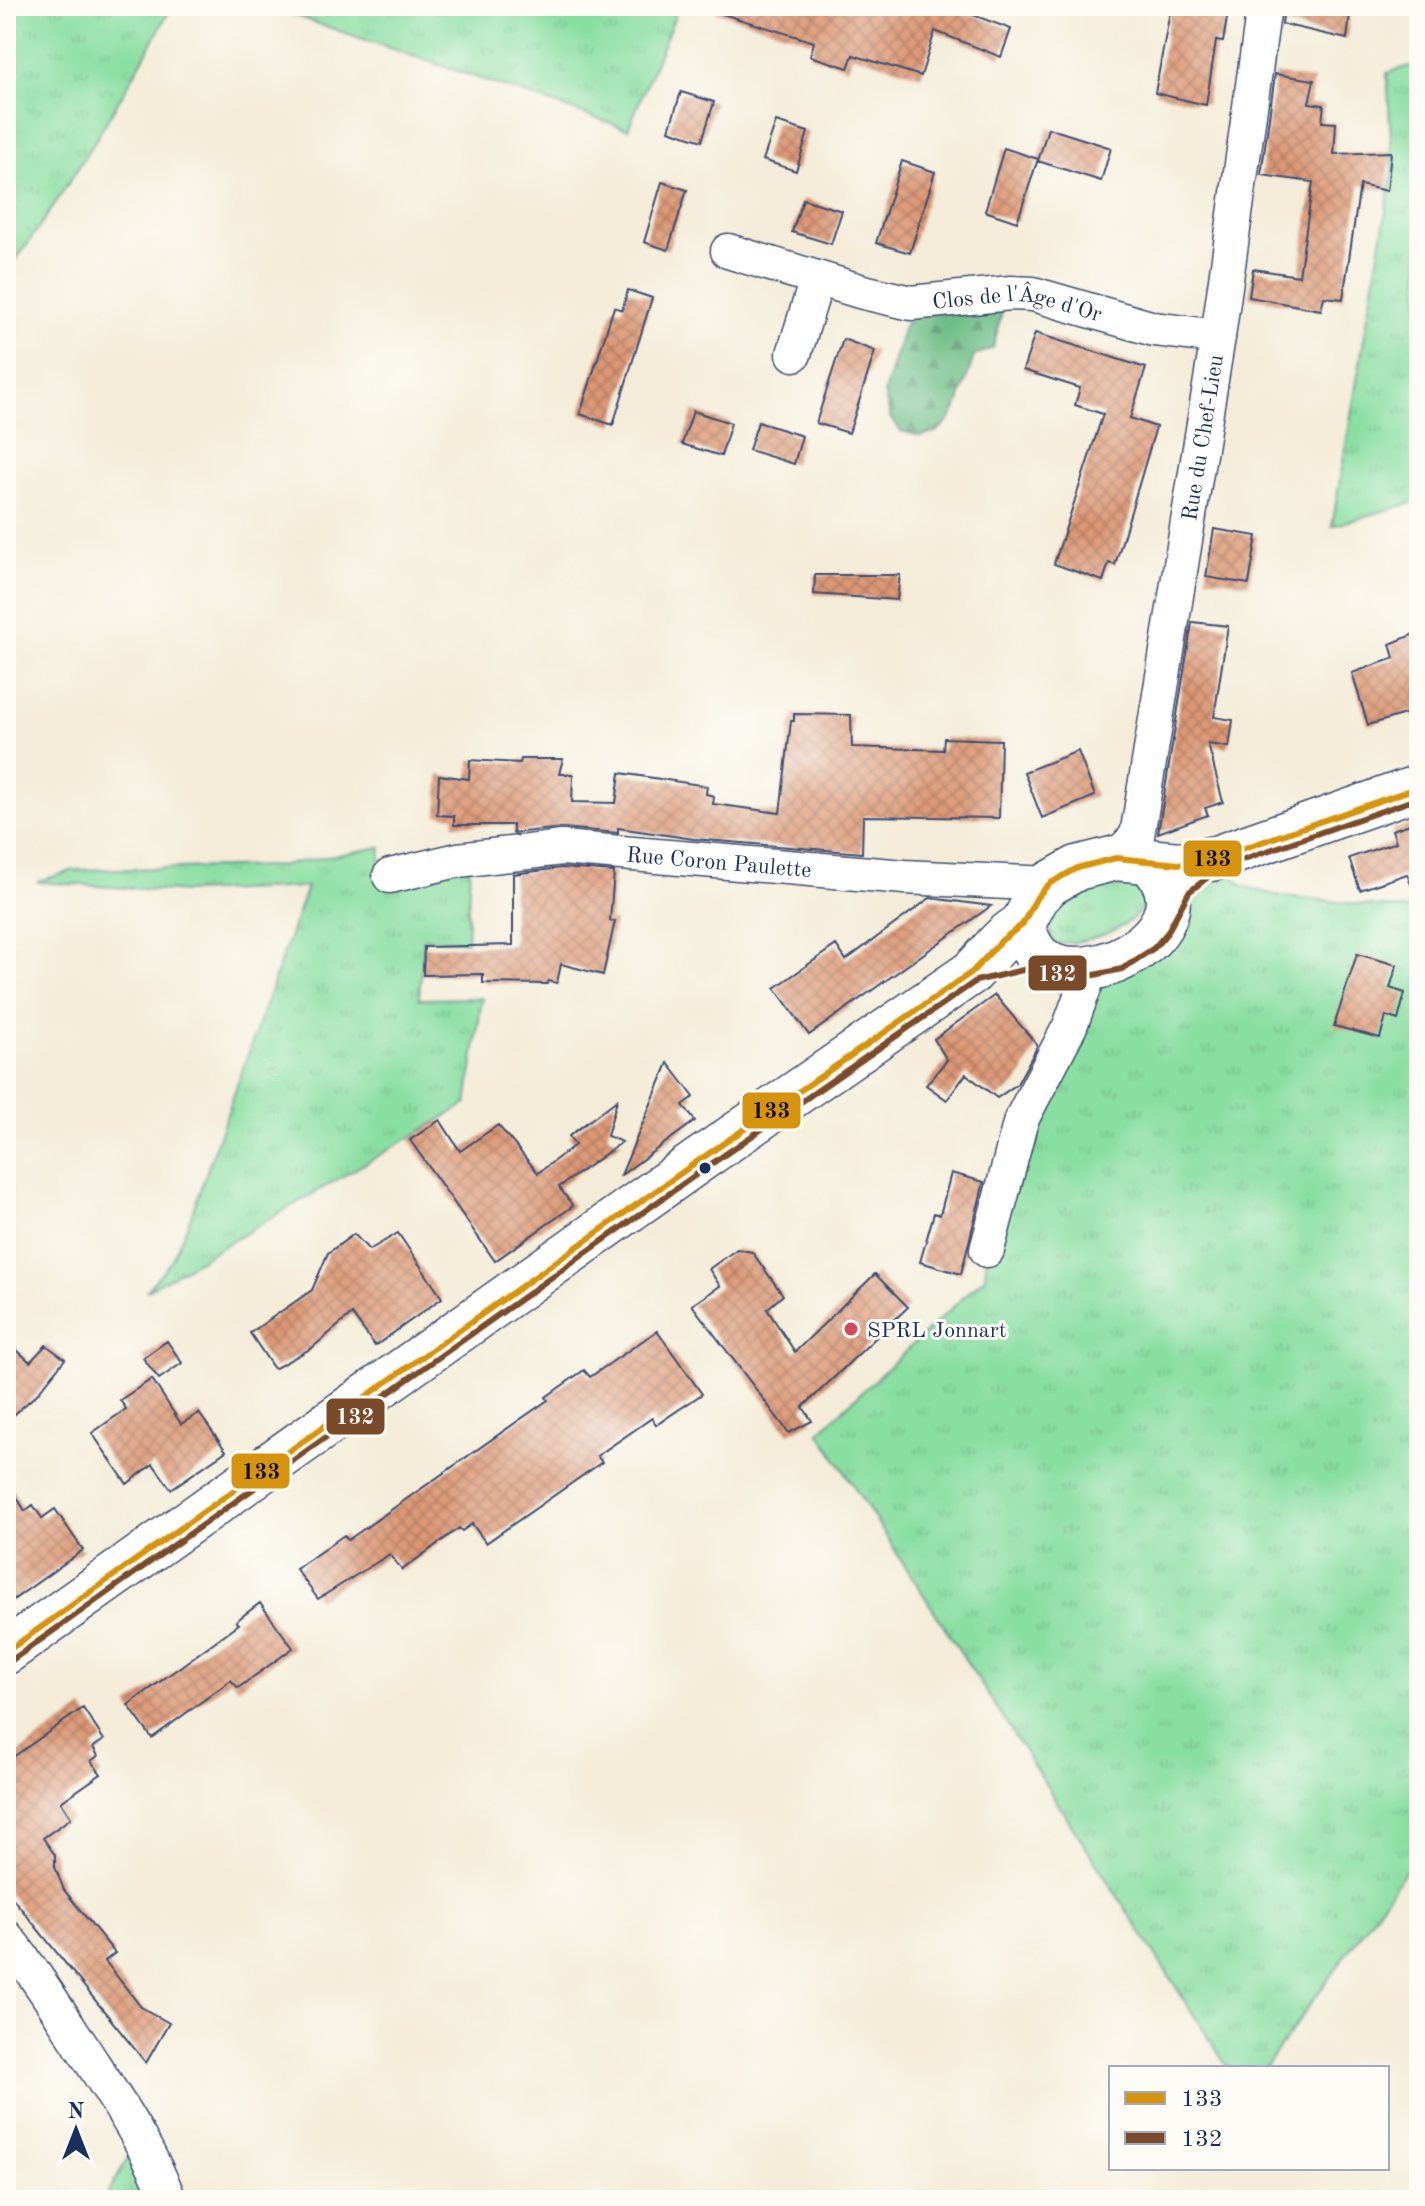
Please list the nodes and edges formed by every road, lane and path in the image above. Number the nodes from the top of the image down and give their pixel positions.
1 (1264, 6) edge
2 (728, 251) dead end
3 (817, 279) junction
4 (1218, 337) junction
5 (794, 354) dead end
6 (1419, 787) edge
7 (1145, 874) junction
8 (390, 876) dead end
9 (1049, 884) junction
10 (1030, 940) junction
11 (1092, 966) junction
12 (987, 1250) dead end
13 (6, 1652) edge
14 (6, 1937) edge
15 (169, 2200) edge

1 - 4 street, Rue du Chef-Lieu
2 - 3 street, Clos de l'Âge d'Or
3 - 4 street, Clos de l'Âge d'Or
3 - 5 street
4 - 7 street, Rue du Chef-Lieu
6 - 7 main road
7 - 9 main road
7 - 11 main road
8 - 9 street, Rue Coron Paulette
9 - 10 main road
10 - 11 main road
10 - 13 main road
11 - 12 street
14 - 15 street

